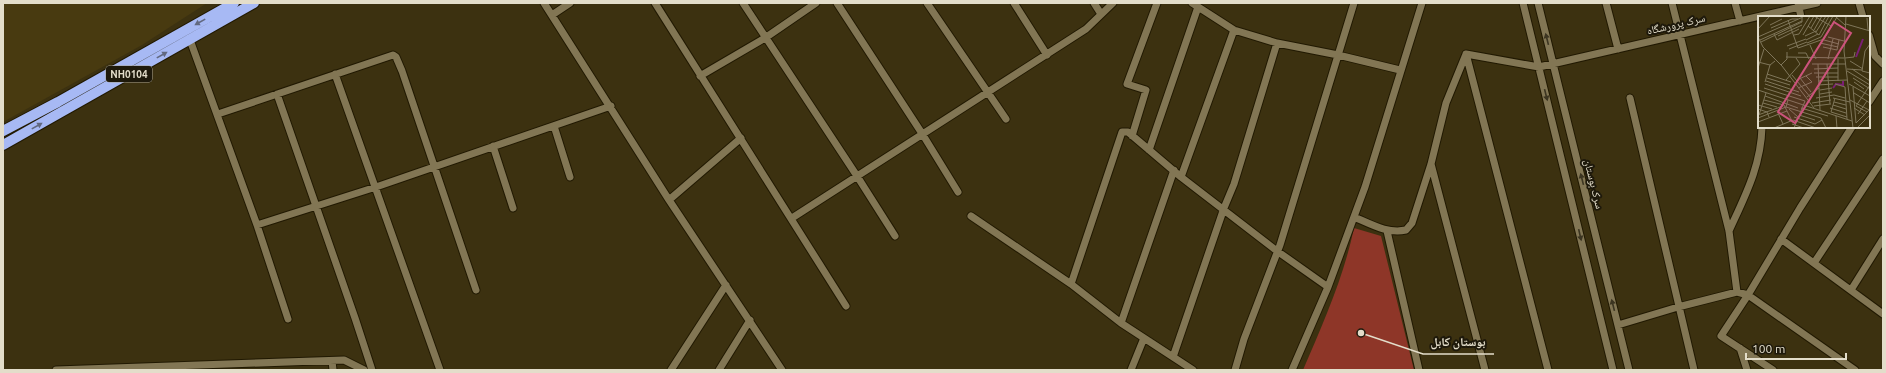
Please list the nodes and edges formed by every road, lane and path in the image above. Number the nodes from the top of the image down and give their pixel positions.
1 (234, 3) edge
2 (254, 3) edge
3 (544, 3) edge
4 (570, 3) edge
5 (655, 3) edge
6 (743, 3) edge
7 (816, 3) edge
8 (837, 3) edge
9 (928, 3) edge
10 (1014, 3) edge
11 (1094, 3) edge
12 (1113, 3) edge
13 (1157, 3) edge
14 (1354, 3) edge
15 (1422, 3) edge
16 (1523, 3) edge
17 (1538, 3) edge
18 (1606, 3) edge
19 (1672, 3) edge
20 (1735, 3) edge
21 (1817, 3) edge
22 (1859, 3) edge
23 (1195, 5) edge
24 (1798, 5) edge
25 (1101, 14) junction
26 (552, 15) junction
27 (1770, 16) edge
28 (1801, 16) edge
29 (1863, 16) edge
30 (1758, 18) edge
31 (1740, 21) junction
32 (1234, 30) junction
33 (1680, 35) junction
34 (765, 38) junction
35 (1870, 38) edge
36 (190, 40) junction
37 (1277, 43) junction
38 (1618, 49) junction
39 (143, 54) junction
40 (1466, 54) junction
41 (1047, 55) junction
42 (1338, 55) junction
43 (149, 63) junction
44 (1553, 64) junction
45 (1883, 64) edge
46 (1539, 67) junction
47 (1400, 70) junction
48 (335, 74) junction
49 (700, 76) junction
50 (1883, 81) edge
51 (76, 92) junction
52 (988, 92) junction
53 (277, 94) junction
54 (1630, 98) dead end
55 (1870, 100) edge
56 (82, 101) junction
57 (611, 106) junction
58 (218, 114) junction
59 (1006, 119) dead end
60 (554, 126) junction
61 (1762, 128) edge
62 (1851, 128) edge
63 (3, 131) edge
64 (923, 135) junction
65 (1132, 136) junction
66 (741, 138) junction
67 (3, 145) edge
68 (493, 146) junction
69 (1148, 150) junction
70 (1883, 158) edge
71 (1431, 164) junction
72 (435, 166) junction
73 (1174, 170) junction
74 (857, 176) junction
75 (570, 177) dead end
76 (1182, 177) junction
77 (376, 187) junction
78 (958, 192) dead end
79 (669, 200) junction
80 (316, 205) junction
81 (513, 208) dead end
82 (1224, 208) junction
83 (971, 216) dead end
84 (792, 218) junction
85 (1354, 218) junction
86 (257, 225) junction
87 (1387, 231) junction
88 (1729, 231) junction
89 (895, 236) dead end
90 (1781, 239) junction
91 (1883, 240) edge
92 (1277, 251) junction
93 (1814, 263) junction
94 (1071, 284) junction
95 (726, 285) junction
96 (1328, 287) junction
97 (476, 290) dead end
98 (1851, 290) junction
99 (1737, 292) junction
100 (1748, 295) junction
101 (846, 306) dead end
102 (1678, 307) junction
103 (1883, 314) edge
104 (288, 319) dead end
105 (750, 320) junction
106 (1122, 323) junction
107 (1618, 325) junction
108 (1144, 338) junction
109 (1740, 348) junction
110 (1173, 357) junction
111 (332, 361) junction
112 (1189, 369) edge
113 (56, 370) edge
114 (81, 370) edge
115 (333, 370) edge
116 (364, 370) edge
117 (372, 370) edge
118 (440, 370) edge
119 (671, 370) edge
120 (719, 370) edge
121 (782, 370) edge
122 (1131, 370) edge
123 (1235, 370) edge
124 (1292, 370) edge
125 (1419, 370) edge
126 (1485, 370) edge
127 (1548, 370) edge
128 (1612, 370) edge
129 (1630, 370) edge
130 (1694, 370) edge
131 (1747, 370) edge
132 (1773, 370) edge
133 (1855, 370) edge

1 -> 39 highway, NH0104
2 - 36 highway, NH0104
3 - 26 street
4 - 26 street
5 - 49 street
6 - 34 street
7 - 34 street
8 - 64 street
9 - 52 street
10 - 41 street
11 - 25 street
12 - 25 street
13 - 65 street
14 - 42 street
15 - 47 street
16 - 46 street
44 -> 17 street, سرک بوستان
18 - 38 street
19 - 33 street
20 - 31 street
21 - 24 street, سرک پرورشگاه
22 - 29 street
23 - 32 street
23 - 69 street
24 - 27 street, سرک پرورشگاه
24 - 28 street
25 - 41 street
26 - 57 street
30 - 31 street, سرک پرورشگاه
31 - 33 street, سرک پرورشگاه
32 - 37 street
32 - 76 street
33 - 38 street, سرک پرورشگاه
33 - 88 street
34 - 49 street
34 - 74 street
35 - 45 street
43 -> 36 highway, NH0104
36 - 58 street
37 - 42 street
37 - 82 street
38 - 44 street, سرک پرورشگاه
39 - 43 highway
39 - 51 highway, NH0104
40 - 46 street
40 - 71 street
40 - 127 street
41 - 52 street
42 - 47 street
42 - 92 street
43 - 56 highway, NH0104
44 - 46 street, سرک پرورشگاه
107 -> 44 street, سرک بوستان
46 -> 128 street
47 - 85 street
48 - 53 street
48 - 72 street
48 - 77 street
49 - 66 street
50 - 55 street
51 - 56 highway
51 - 63 highway, NH0104
52 - 59 street
52 - 64 street
53 - 58 street
53 - 80 street
54 - 102 street
67 -> 56 highway, NH0104
57 - 60 street
57 - 79 street
58 - 86 street
60 - 68 street
60 - 75 street
61 - 88 street
62 - 90 street
64 - 74 street
64 - 78 street
65 - 69 street
65 - 94 street
66 - 79 street
66 - 84 street
68 - 72 street
68 - 81 street
69 - 73 street
70 - 93 street
71 - 87 street
71 - 126 street
72 - 77 street
72 - 97 street
73 - 76 street
73 - 106 street
74 - 84 street
74 - 89 street
76 - 82 street
77 - 80 street
77 - 118 street
79 - 95 street
80 - 86 street
80 - 117 street
82 - 92 street
82 - 110 street
83 - 94 street
84 - 101 street
85 - 87 street
85 - 96 street
86 - 104 street
87 - 125 street
88 - 99 street
90 - 93 street
90 - 100 street
91 - 98 street
92 - 96 street
92 - 123 street
93 - 98 street
94 - 106 street
95 - 105 street
95 - 119 street
96 - 124 street
98 - 103 street
99 - 100 street
99 - 102 street
100 - 109 street
100 - 133 street
102 - 107 street
102 - 130 street
105 - 120 street
105 - 121 street
106 - 108 street
107 - 129 street, سرک بوستان
108 - 110 street
108 - 122 street
109 - 131 street
109 - 132 street
110 - 112 street
111 - 114 street
111 - 115 street
111 - 116 street
113 - 114 street

